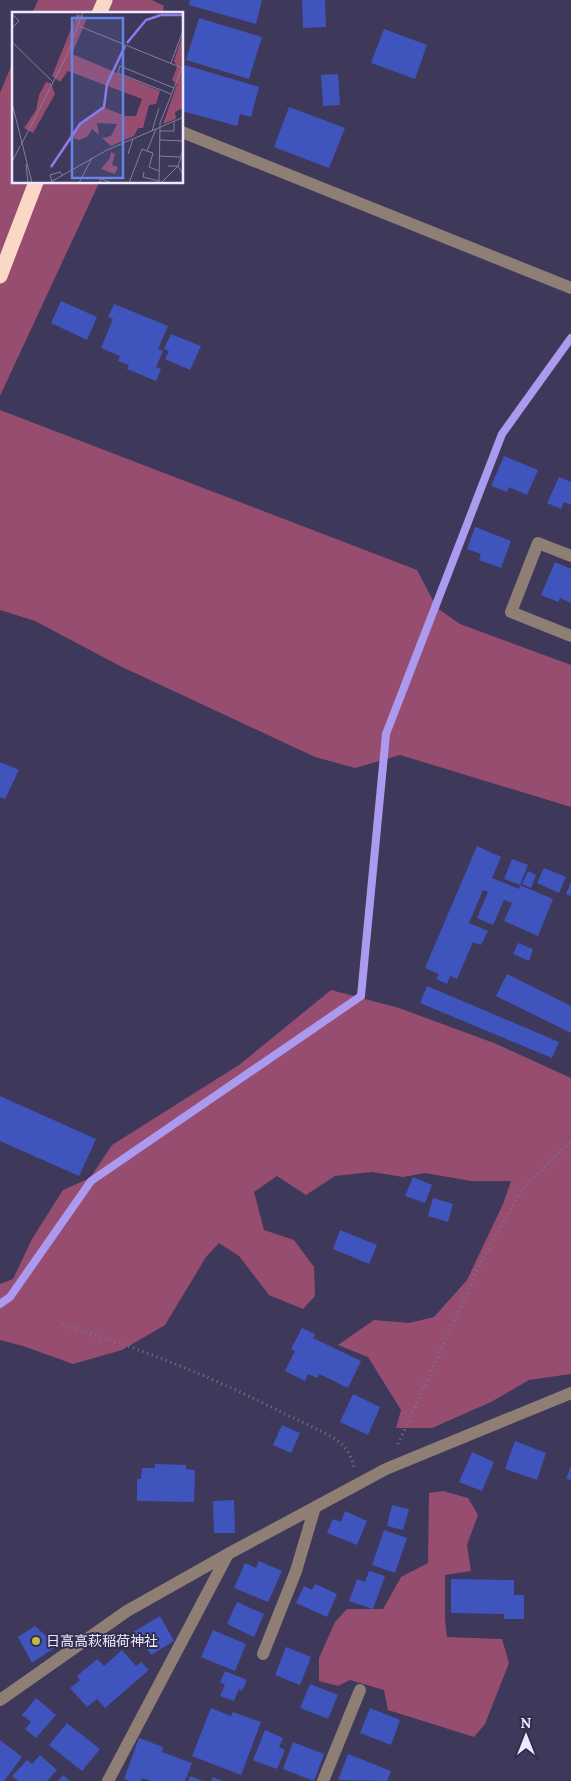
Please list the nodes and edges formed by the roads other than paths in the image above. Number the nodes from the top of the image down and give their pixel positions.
1 (105, 0) edge
2 (101, 12) edge
3 (184, 133) edge
4 (35, 184) edge
5 (0, 276) edge
6 (571, 288) edge
7 (571, 556) edge
8 (571, 636) edge
9 (571, 1394) edge
10 (315, 1507) junction
11 (228, 1554) junction
12 (263, 1654) dead end
13 (360, 1690) dead end
14 (0, 1700) edge
15 (108, 1781) edge
16 (323, 1781) edge

1 - 2 highway
3 - 6 street
4 - 5 highway
7 - 8 street
9 - 10 street
10 - 11 street
10 - 12 street
11 - 14 street
11 - 15 street
13 - 16 street

